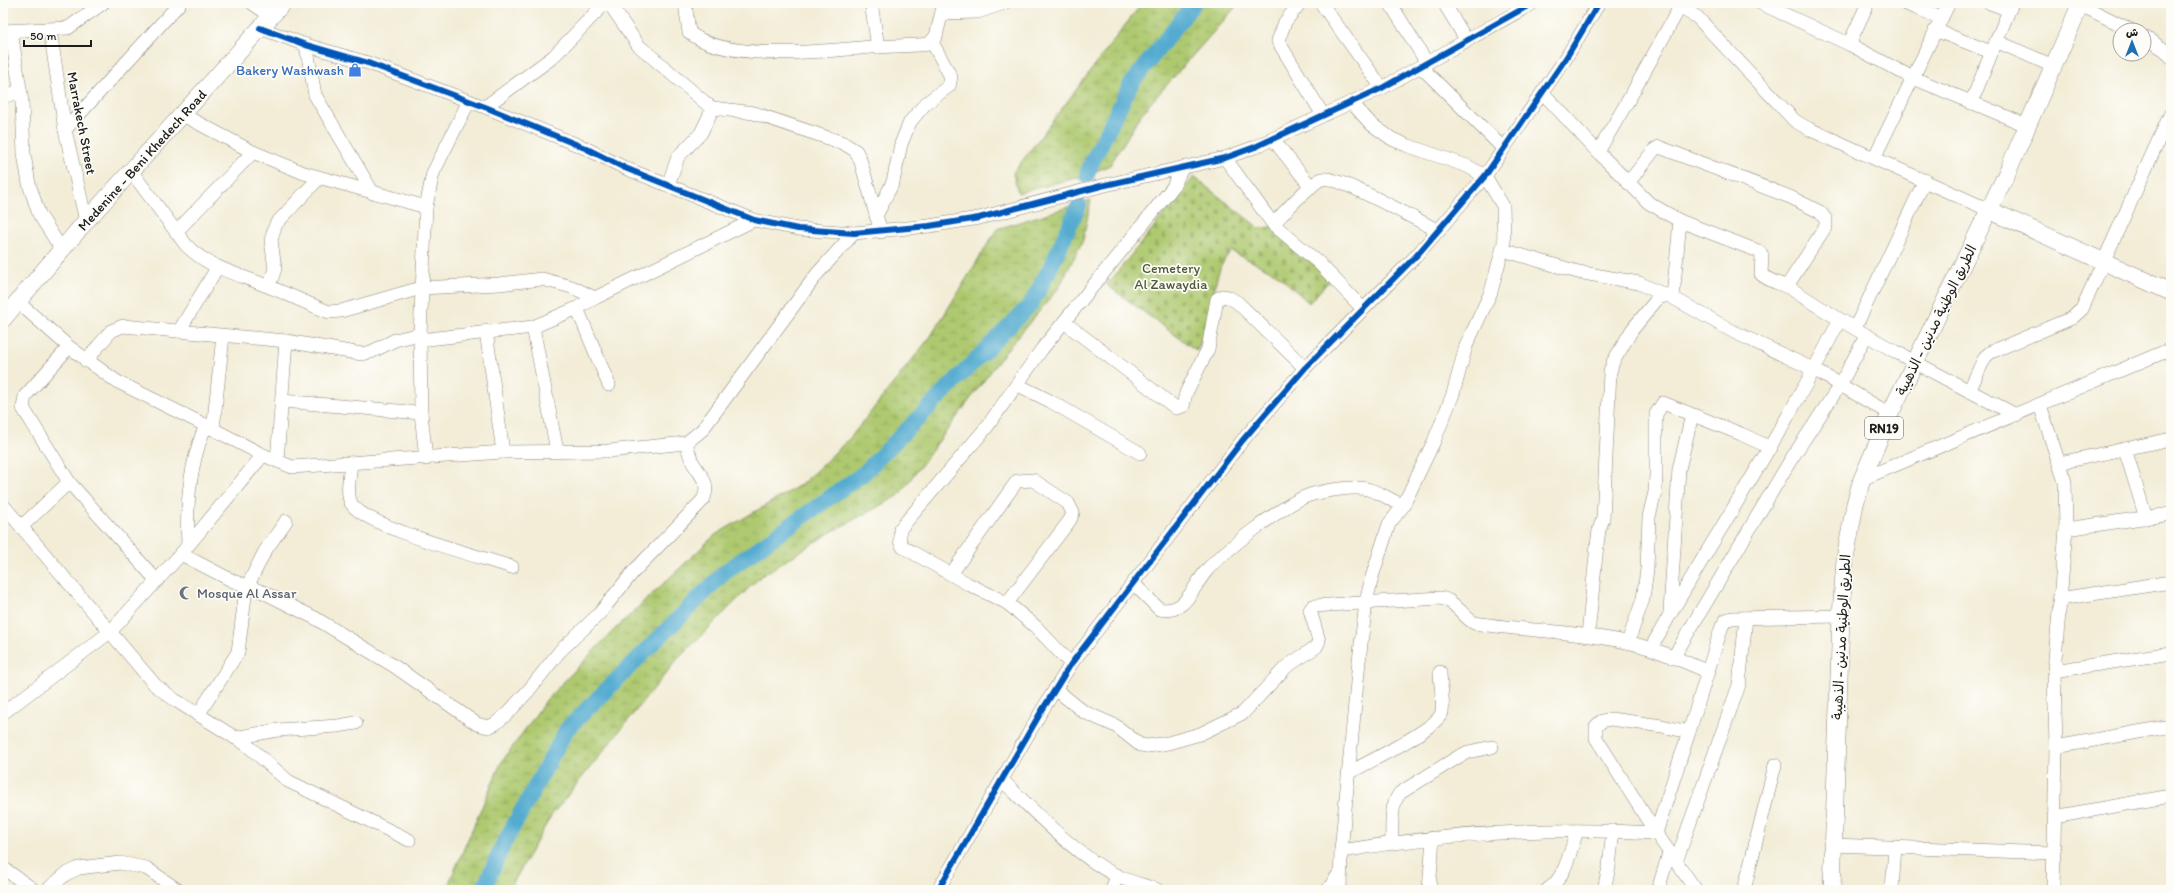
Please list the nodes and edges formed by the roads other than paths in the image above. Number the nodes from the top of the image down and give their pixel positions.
1 (103, 3) edge
2 (180, 3) edge
3 (252, 3) edge
4 (283, 3) edge
5 (685, 3) edge
6 (871, 3) edge
7 (1004, 3) edge
8 (1300, 3) edge
9 (1321, 3) edge
10 (1390, 3) edge
11 (1444, 3) edge
12 (1533, 3) edge
13 (1599, 3) edge
14 (1868, 3) edge
15 (1904, 3) edge
16 (1949, 3) edge
17 (1990, 3) edge
18 (1763, 4) edge
19 (2081, 4) edge
20 (613, 5) edge
21 (1681, 5) edge
22 (1518, 7) edge
23 (2011, 7) edge
24 (943, 8) edge
25 (1941, 18) junction
26 (266, 22) junction
27 (2116, 22) edge
28 (50, 30) junction
29 (1935, 30) junction
30 (7, 31) edge
31 (1467, 41) junction
32 (932, 42) junction
33 (2152, 42) edge
34 (1849, 44) junction
35 (306, 46) junction
36 (878, 47) junction
37 (1993, 47) junction
38 (2171, 57) edge
39 (1424, 65) junction
40 (2053, 66) junction
41 (1911, 77) junction
42 (1382, 88) junction
43 (20, 91) junction
44 (1543, 93) junction
45 (3, 96) edge
46 (469, 101) junction
47 (1352, 103) junction
48 (1971, 103) junction
49 (485, 107) junction
50 (713, 108) junction
51 (2171, 113) edge
52 (183, 115) junction
53 (1322, 115) junction
54 (2026, 125) junction
55 (65, 130) junction
56 (2167, 131) edge
57 (1272, 138) junction
58 (1503, 148) junction
59 (253, 152) junction
60 (1598, 152) junction
61 (1226, 158) junction
62 (1874, 158) junction
63 (1182, 168) junction
64 (131, 172) junction
65 (1485, 176) junction
66 (319, 178) junction
67 (1925, 180) junction
68 (1628, 183) junction
69 (668, 185) junction
70 (1311, 187) junction
71 (373, 193) junction
72 (426, 207) junction
73 (1989, 210) junction
74 (876, 216) junction
75 (754, 220) junction
76 (1680, 221) junction
77 (86, 222) junction
78 (1273, 224) junction
79 (177, 231) junction
80 (1439, 231) junction
81 (881, 232) junction
82 (854, 233) junction
83 (62, 250) junction
84 (1503, 250) junction
85 (2102, 262) junction
86 (217, 268) junction
87 (269, 286) junction
88 (1787, 286) junction
89 (421, 288) junction
90 (2171, 292) edge
91 (1669, 296) junction
92 (595, 298) junction
93 (18, 302) junction
94 (578, 308) junction
95 (1363, 309) junction
96 (3, 319) edge
97 (1839, 321) junction
98 (1064, 322) junction
99 (533, 327) junction
100 (1855, 328) junction
101 (179, 331) junction
102 (486, 331) junction
103 (223, 336) junction
104 (1866, 336) junction
105 (420, 337) junction
106 (286, 341) junction
107 (69, 347) junction
108 (2171, 349) edge
109 (86, 361) junction
110 (1916, 364) junction
111 (1305, 368) junction
112 (1815, 370) junction
113 (1840, 384) junction
114 (608, 385) dead end
115 (1018, 385) junction
116 (1969, 390) junction
117 (282, 401) junction
118 (2040, 405) junction
119 (421, 413) junction
120 (1890, 414) junction
121 (1692, 415) junction
122 (2016, 415) junction
123 (210, 427) junction
124 (2171, 439) edge
125 (686, 443) junction
126 (1771, 448) junction
127 (2125, 449) junction
128 (557, 451) junction
129 (503, 452) junction
130 (1140, 453) dead end
131 (263, 456) junction
132 (426, 459) junction
133 (277, 461) junction
134 (2059, 462) junction
135 (351, 463) junction
136 (1862, 479) junction
137 (69, 482) junction
138 (3, 505) edge
139 (1403, 506) junction
140 (2171, 514) edge
141 (2146, 518) junction
142 (286, 521) dead end
143 (21, 527) junction
144 (2066, 529) junction
145 (185, 550) junction
146 (512, 567) dead end
147 (951, 574) junction
148 (157, 581) junction
149 (2171, 582) edge
150 (1133, 583) junction
151 (247, 585) junction
152 (2059, 599) junction
153 (1366, 602) junction
154 (1007, 603) junction
155 (1670, 614) junction
156 (1841, 616) junction
157 (1746, 618) junction
158 (110, 632) junction
159 (1588, 634) junction
160 (1628, 642) junction
161 (1651, 648) junction
162 (2171, 653) edge
163 (1673, 658) junction
164 (1071, 664) junction
165 (1440, 672) dead end
166 (1709, 672) junction
167 (2054, 672) junction
168 (1055, 689) junction
169 (3, 713) edge
170 (198, 715) junction
171 (356, 723) dead end
172 (2171, 726) edge
173 (1689, 732) junction
174 (235, 738) junction
175 (1492, 747) dead end
176 (2056, 747) junction
177 (1775, 765) dead end
178 (1350, 772) junction
179 (1002, 780) junction
180 (2171, 796) edge
181 (2054, 817) junction
182 (1577, 831) junction
183 (1613, 831) junction
184 (1656, 833) junction
185 (1434, 838) junction
186 (409, 840) dead end
187 (1392, 842) junction
188 (1832, 845) junction
189 (1895, 847) junction
190 (1342, 851) junction
191 (2053, 853) junction
192 (1672, 858) junction
193 (4, 867) edge
194 (1340, 872) junction
195 (1117, 875) junction
196 (34, 890) edge
197 (47, 890) edge
198 (178, 890) edge
199 (938, 890) edge
200 (1112, 890) edge
201 (1158, 890) edge
202 (1328, 890) edge
203 (1340, 890) edge
204 (1429, 890) edge
205 (1547, 890) edge
206 (1604, 890) edge
207 (1658, 890) edge
208 (1696, 890) edge
209 (1744, 890) edge
210 (1832, 890) edge
211 (1892, 890) edge
212 (2053, 890) edge

1 - 28 street
2 - 55 street
3 - 26 street
4 - 26 main road, Medenine - Beni Khedech Road
5 - 36 street
6 - 36 street
7 - 24 street
8 - 53 street
9 - 42 street
10 - 39 street
11 - 31 street
12 - 22 street
13 - 44 street
14 - 34 street
15 - 25 street
16 - 25 street
17 - 23 street
18 - 34 street
19 - 27 street
19 - 40 main road, الطريق الوطنية مدنين - الذهيبة / RN19
20 - 49 street
20 - 50 street
21 - 60 street
21 - 62 street
22 - 31 street
23 - 37 street
24 - 32 street
25 - 29 street
26 - 35 street
26 - 52 main road, Medenine - Beni Khedech Road
28 - 30 street
28 - 55 street, Marrakech Street
29 - 37 street
29 - 41 street
30 - 43 street
31 - 39 street
32 - 36 street
32 - 74 street
33 - 38 street
34 - 41 street
35 - 46 street
35 - 71 street
37 - 40 street
37 - 48 street
39 - 42 street
39 - 58 street
40 - 54 main road, الطريق الوطنية مدنين - الذهيبة / RN19
41 - 48 street
41 - 62 street
42 - 47 street
43 - 45 street
43 - 83 street
44 - 58 street
44 - 60 street
46 - 49 street
46 - 72 street
47 - 53 street
47 - 65 street
48 - 54 street
49 - 69 street
50 - 69 street
50 - 74 street
51 - 56 street
52 - 59 street
52 - 64 main road, Medenine - Beni Khedech Road
53 - 57 street
54 - 73 main road, الطريق الوطنية مدنين - الذهيبة / RN19
55 - 77 street, Marrakech Street
56 - 85 street
57 - 61 street
57 - 70 street
58 - 65 street
59 - 66 street
59 - 79 street
60 - 68 street
61 - 63 street
61 - 78 street
62 - 67 street
63 - 81 street
63 - 98 street
64 - 77 main road, Medenine - Beni Khedech Road
64 - 79 street
65 - 80 street
65 - 84 street
66 - 71 street
66 - 87 street
67 - 73 street
67 - 100 street
68 - 76 street
68 - 88 street
69 - 75 street
70 - 78 street
70 - 80 street
71 - 72 street
72 - 89 street
73 - 85 main road
73 - 110 main road, الطريق الوطنية مدنين - الذهيبة / RN19
74 - 81 street
75 - 82 street
75 - 92 street
76 - 88 street
76 - 91 street
77 - 83 main road, Medenine - Beni Khedech Road
78 - 95 street
79 - 86 street
80 - 95 street
81 - 82 street
82 - 125 street
83 - 93 main road, Medenine - Beni Khedech Road
84 - 91 street
84 - 139 street
85 - 90 main road
85 - 116 street
86 - 87 street
86 - 101 street
87 - 89 street
88 - 97 street
89 - 92 street
89 - 105 street
91 - 112 street
91 - 159 street
92 - 94 street
93 - 96 main road, Medenine - Beni Khedech Road
93 - 107 street
94 - 99 street
94 - 114 street
95 - 111 street
97 - 100 street
97 - 112 street
98 - 111 street
98 - 115 street
99 - 102 street
99 - 128 street
100 - 104 street
101 - 103 street
101 - 109 street
102 - 105 street
102 - 129 street
103 - 106 street
103 - 123 street
104 - 110 street
104 - 113 street
105 - 106 street
105 - 119 street
106 - 117 street
107 - 109 street
107 - 137 street
108 - 118 street
109 - 123 street
110 - 116 street
110 - 120 main road, الطريق الوطنية مدنين - الذهيبة / RN19
111 - 150 street
112 - 113 street
112 - 126 street
113 - 120 street
113 - 163 street
115 - 130 street
115 - 147 street
116 - 122 street
117 - 119 street
117 - 133 street
118 - 122 street
118 - 134 street
119 - 132 street
120 - 136 main road, الطريق الوطنية مدنين - الذهيبة / RN19
121 - 126 street
121 - 155 street
121 - 160 street
122 - 136 street
123 - 131 street
123 - 145 street
124 - 127 street
125 - 128 street
125 - 151 street
126 - 155 street
127 - 134 street
127 - 141 street
128 - 129 street
129 - 132 street
131 - 133 street
131 - 145 street
132 - 135 street
133 - 135 street
134 - 144 street
135 - 146 street
136 - 156 main road, الطريق الوطنية مدنين - الذهيبة / RN19
137 - 143 street
137 - 148 street
138 - 143 street
139 - 150 street
139 - 153 street
140 - 141 street
141 - 144 street
142 - 151 street
143 - 158 street
144 - 152 street
145 - 148 street
145 - 151 street
147 - 154 street
147 - 154 street
148 - 158 street
149 - 152 street
150 - 164 street
151 - 170 street
152 - 167 street
153 - 159 street
153 - 168 street
153 - 178 street
154 - 164 street
155 - 161 street
156 - 157 street
156 - 188 main road, الطريق الوطنية مدنين - الذهيبة / RN19
157 - 166 street
157 - 192 street
158 - 169 street
158 - 170 street
159 - 160 street
160 - 161 street
161 - 163 street
162 - 167 street
163 - 166 street
164 - 168 street
165 - 178 street
166 - 173 street
167 - 176 street
168 - 179 street
170 - 174 street
171 - 174 street
172 - 176 street
173 - 184 street
173 - 184 street
174 - 186 street
175 - 187 street
176 - 181 street
177 - 209 street
178 - 190 street
179 - 195 street
179 - 199 street
180 - 181 street
181 - 191 street
182 - 183 street
182 - 185 street
182 - 205 street
183 - 184 street
183 - 206 street
184 - 192 street
185 - 187 street
185 - 204 street
187 - 190 street
188 - 189 street
188 - 210 main road, الطريق الوطنية مدنين - الذهيبة / RN19
189 - 191 street
189 - 211 street
190 - 194 street
191 - 212 street
192 - 207 street
192 - 208 street
193 - 196 street
194 - 202 street
194 - 203 street
195 - 200 street
195 - 201 street
197 - 198 street

